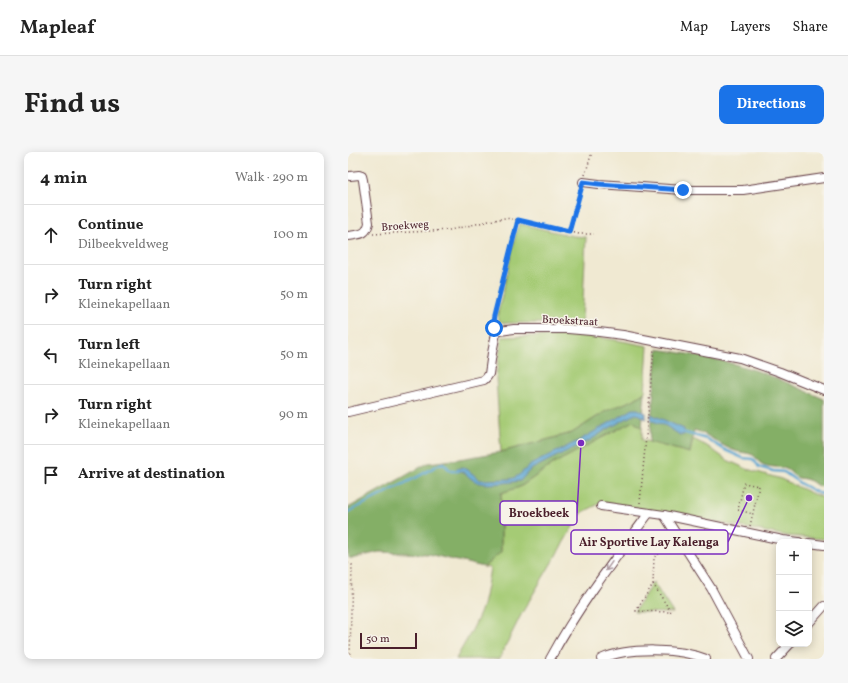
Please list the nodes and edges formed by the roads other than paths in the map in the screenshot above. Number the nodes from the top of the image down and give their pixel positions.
1 (350, 176) dead end
2 (824, 178) edge
3 (583, 182) road end
4 (348, 236) edge
5 (824, 390) edge
6 (348, 412) edge
7 (601, 506) dead end
8 (650, 513) junction
9 (664, 515) junction
10 (778, 539) edge
11 (812, 543) edge
12 (824, 545) edge
13 (824, 606) edge
14 (812, 620) edge
15 (787, 647) edge
16 (550, 659) edge
17 (601, 659) edge
18 (706, 659) edge
19 (749, 659) edge
20 (776, 659) edge

1 - 4 street
2 - 3 street
5 - 6 street, Broekstraat
7 - 8 street
8 - 9 street
8 -> 16 street
9 - 10 street
9 - 19 street
11 - 12 street
13 - 14 street
15 - 20 street
17 - 18 street

